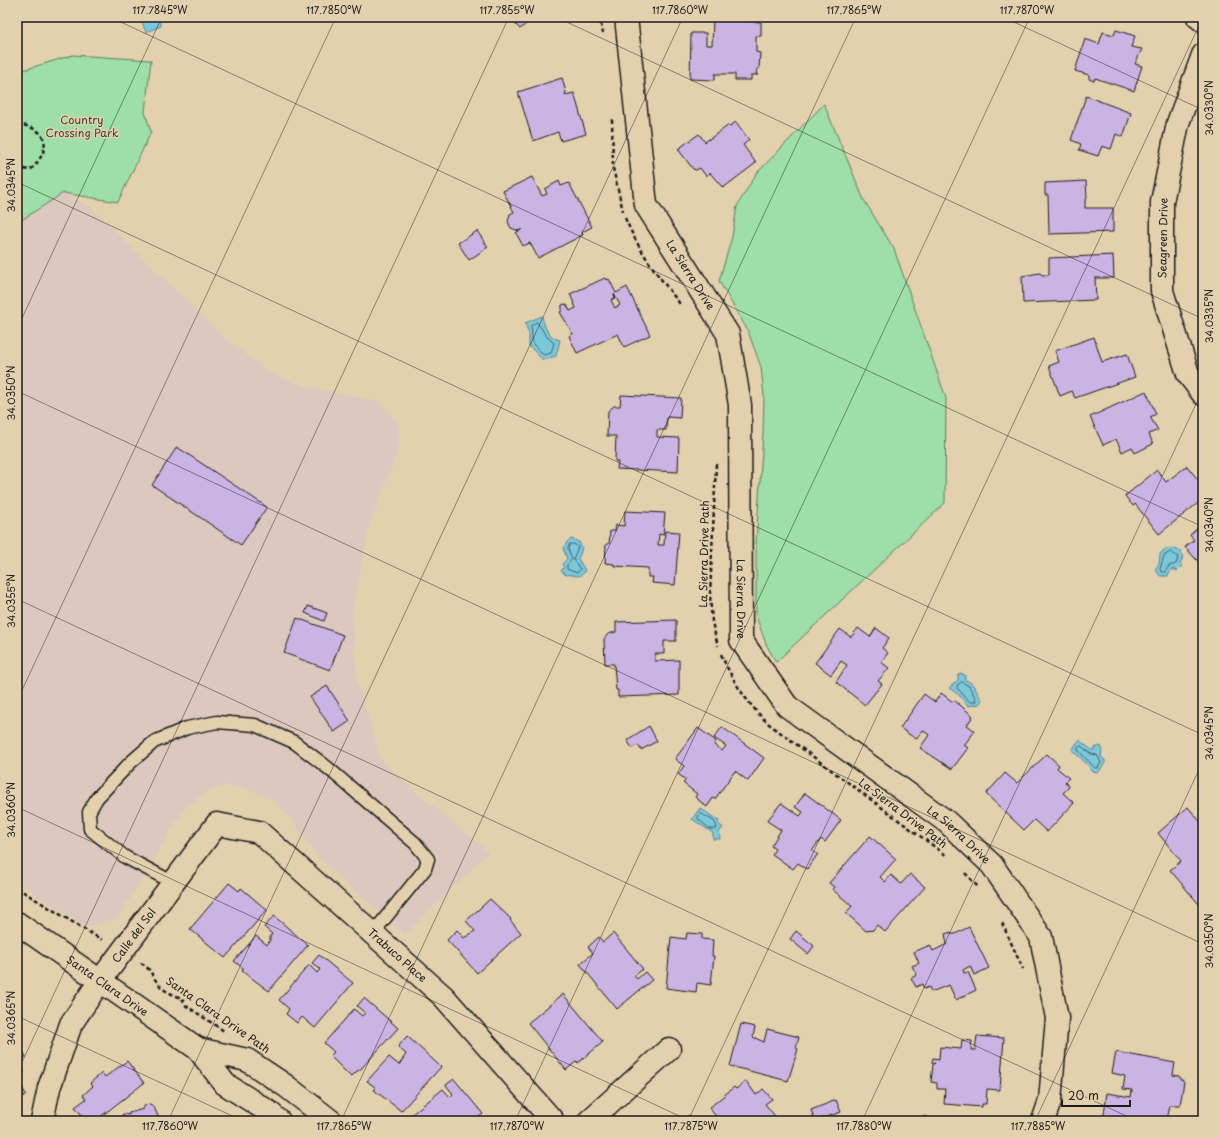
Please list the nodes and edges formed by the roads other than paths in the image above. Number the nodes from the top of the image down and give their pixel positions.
1 (626, 17) edge
2 (1198, 17) edge
3 (1203, 21) edge
4 (1203, 55) edge
5 (1203, 394) edge
6 (217, 824) joint
7 (174, 883) junction
8 (17, 923) edge
9 (373, 933) junction
10 (100, 981) junction
11 (198, 1049) junction
12 (669, 1049) dead end
13 (42, 1121) edge
14 (279, 1121) edge
15 (331, 1121) edge
16 (553, 1121) edge
17 (589, 1121) edge
18 (1043, 1121) edge

1 - 18 street, La Sierra Drive
2 - 3 street
4 - 5 street, Seagreen Drive
6 - 7 street, Calle del Sol
6 - 9 street, Trabuco Place
7 - 9 lane
7 - 10 street, Calle del Sol
8 - 10 street, Santa Clara Drive
9 - 16 street, Trabuco Place
10 - 11 street, Santa Clara Drive
10 - 13 street, Calle del Sol
11 - 14 street, Santa Clara Drive
11 - 15 street, Santa Clara Drive
12 - 17 street

